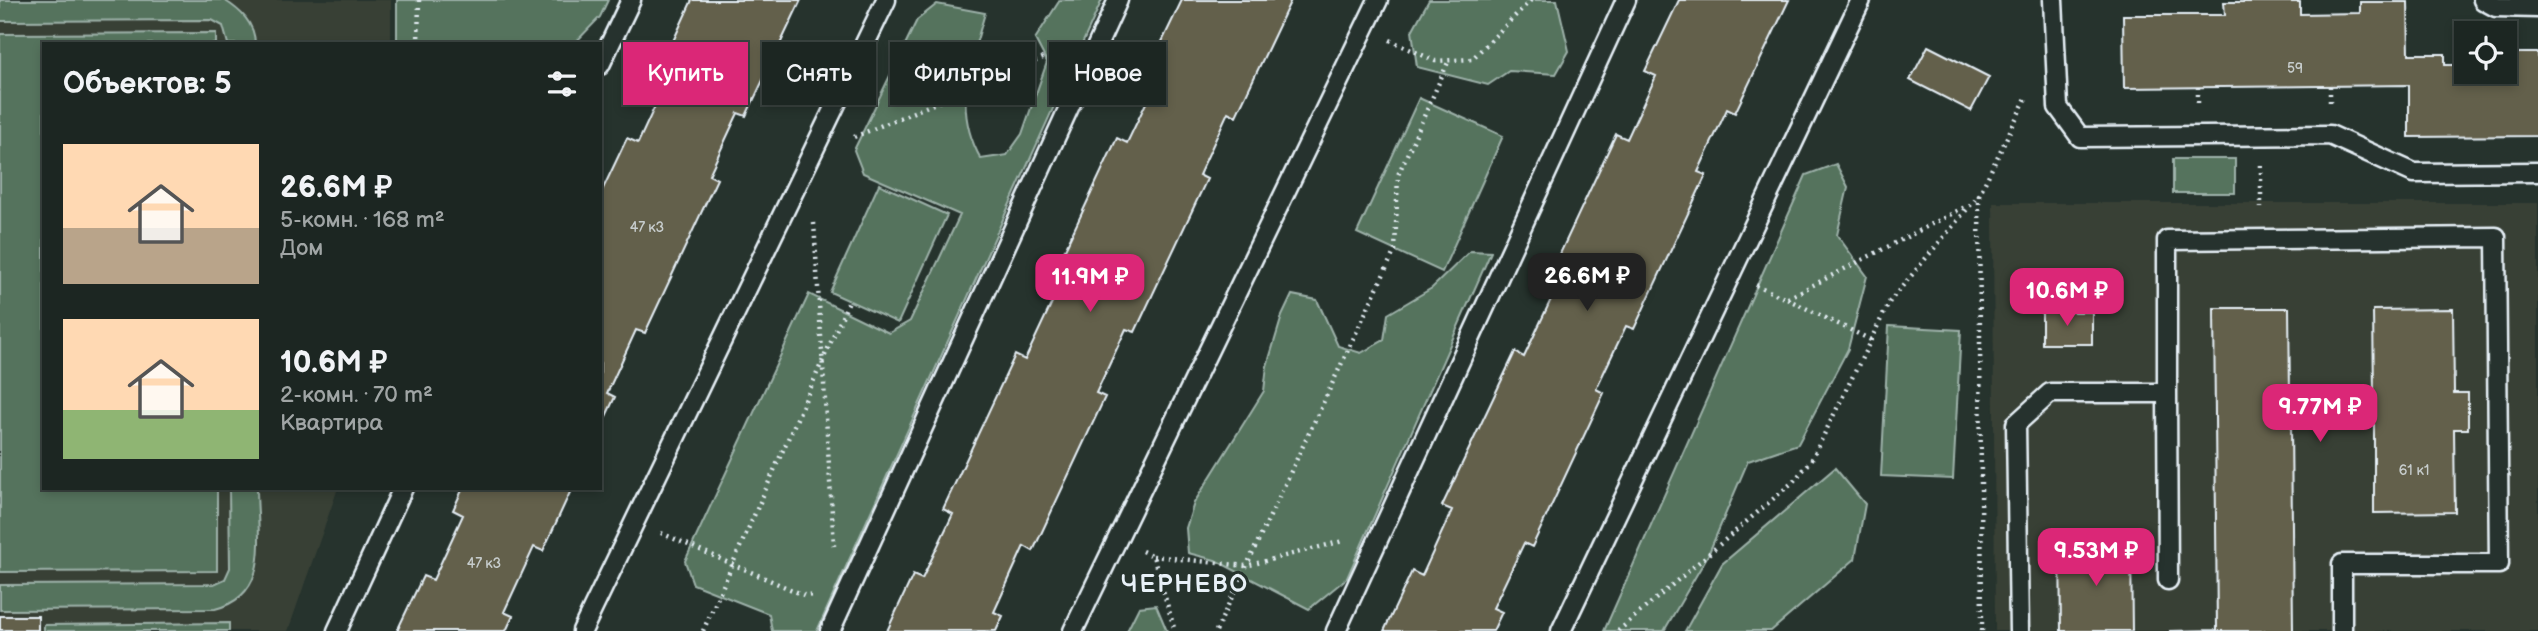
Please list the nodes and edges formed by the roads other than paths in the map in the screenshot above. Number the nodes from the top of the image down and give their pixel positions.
1 (631, 0) edge
2 (886, 0) edge
3 (1118, 0) edge
4 (1378, 0) edge
5 (1626, 0) edge
6 (1861, 0) edge
7 (2053, 0) edge
8 (2483, 0) edge
9 (2538, 8) edge
10 (602, 61) edge
11 (2538, 172) edge
12 (2167, 393) junction
13 (402, 490) edge
14 (2168, 580) dead end
15 (337, 631) edge
16 (582, 631) edge
17 (831, 631) edge
18 (1073, 631) edge
19 (1336, 631) edge
20 (1562, 631) edge
21 (2019, 631) edge
22 (2342, 631) edge

1 - 10 lane
2 - 16 lane
3 - 17 lane
4 - 18 lane
5 - 19 lane
6 - 20 lane
7 - 11 lane
8 - 9 lane
12 - 14 lane
12 - 21 lane
12 - 22 lane
13 - 15 lane

